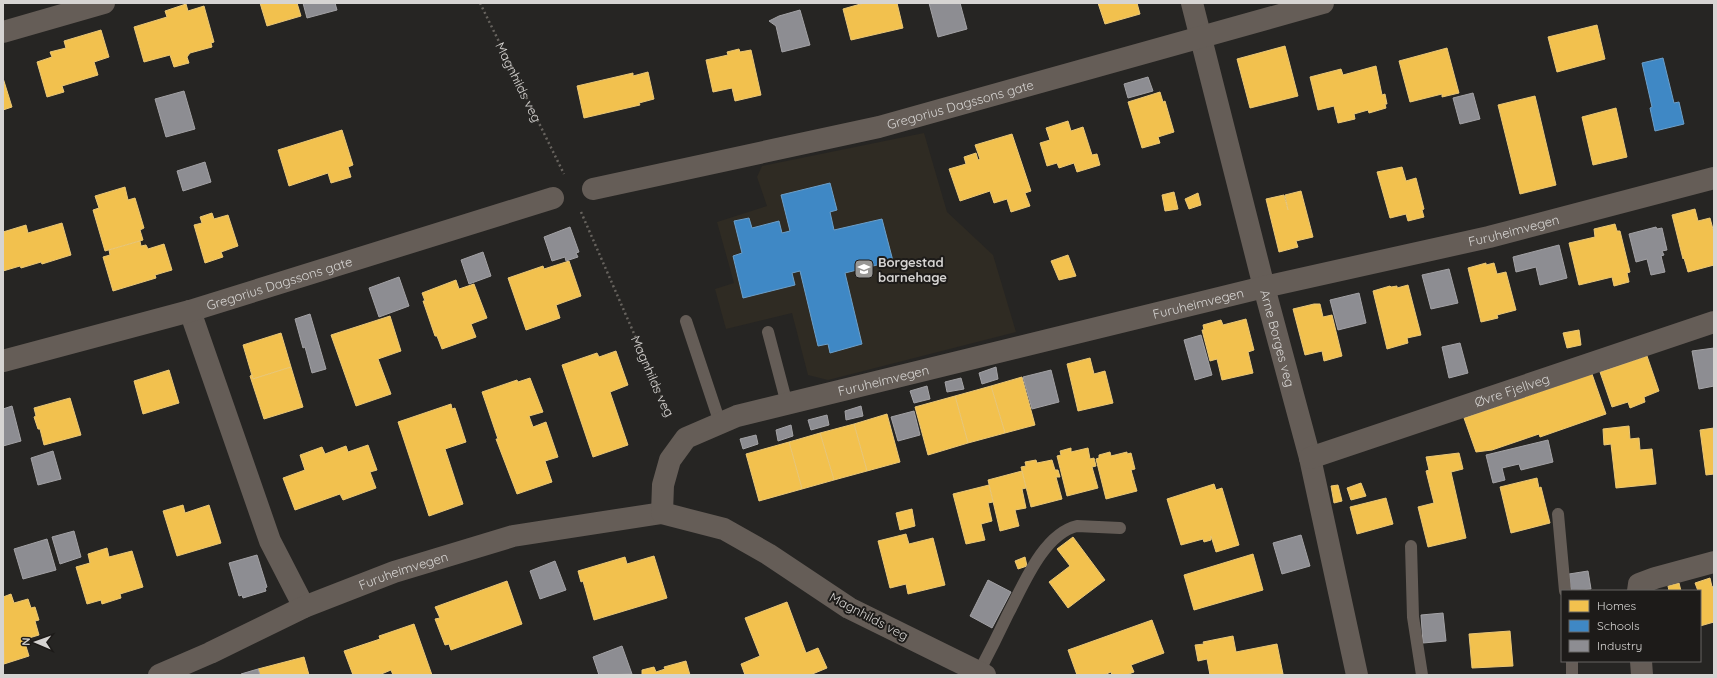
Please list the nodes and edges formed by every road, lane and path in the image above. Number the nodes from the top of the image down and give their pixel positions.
1 (104, 3) edge
2 (480, 3) edge
3 (1192, 3) edge
4 (1323, 3) edge
5 (3, 32) edge
6 (1201, 38) junction
7 (1714, 178) edge
8 (566, 179) dead end
9 (593, 189) dead end
10 (553, 198) dead end
11 (580, 208) dead end
12 (1264, 287) junction
13 (190, 311) junction
14 (686, 321) dead end
15 (1714, 322) edge
16 (768, 332) dead end
17 (3, 361) edge
18 (787, 404) junction
19 (720, 423) junction
20 (686, 438) junction
21 (1310, 458) junction
22 (662, 513) junction
23 (1558, 514) dead end
24 (1120, 528) dead end
25 (1411, 546) dead end
26 (1714, 562) edge
27 (1565, 590) edge
28 (1638, 590) edge
29 (304, 607) junction
30 (1572, 662) edge
31 (1641, 662) edge
32 (982, 673) edge
33 (159, 675) edge
34 (1357, 675) edge
35 (1422, 675) edge
36 (1572, 675) edge
37 (1642, 675) edge

1 - 5 street
2 - 8 path, Magnhilds veg
3 - 6 street, Arne Borges veg
4 - 6 street, Gregorius Dagssons gate
6 - 9 street, Gregorius Dagssons gate
6 - 12 street, Arne Borges veg
7 - 12 street, Furuheimvegen
10 - 13 street, Gregorius Dagssons gate
11 - 20 path, Magnhilds veg
12 - 18 street, Furuheimvegen
12 - 21 street, Arne Borges veg
13 - 17 street, Gregorius Dagssons gate
13 - 29 street
14 - 19 lane
15 - 21 street, Øvre Fjellveg
16 - 18 lane
18 - 19 street, Furuheimvegen
19 - 20 street, Furuheimvegen
20 - 22 street
21 - 34 street, Arne Borges veg
22 - 29 street, Furuheimvegen
22 - 32 street, Magnhilds veg
23 - 27 lane
24 - 32 lane, Magnhilds veg
25 - 35 lane
26 - 28 street
29 - 33 street, Furuheimvegen
30 - 36 lane
31 - 37 street

